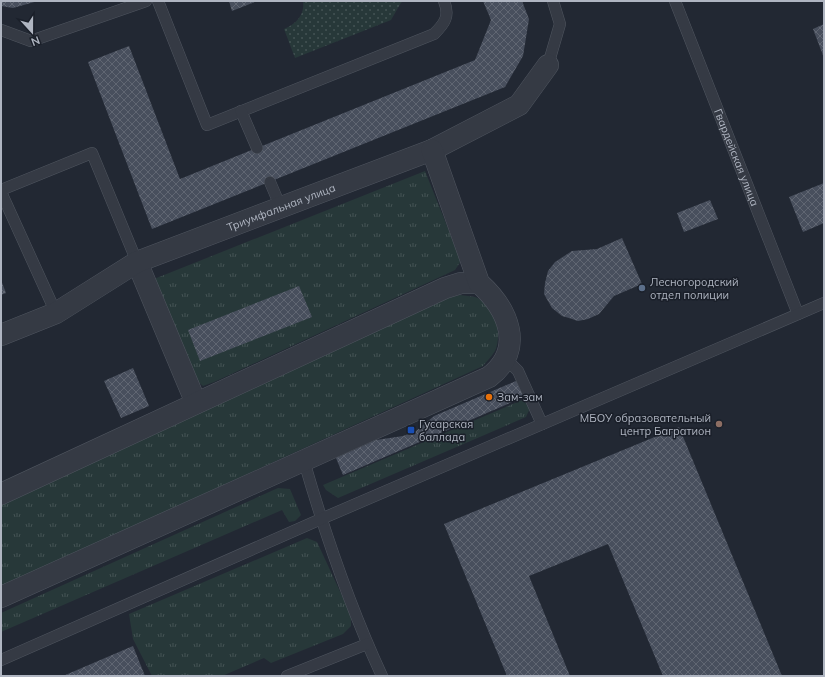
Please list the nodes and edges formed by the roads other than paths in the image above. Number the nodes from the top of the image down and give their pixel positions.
1 (146, 1) edge
2 (158, 1) edge
3 (444, 1) edge
4 (553, 1) edge
5 (675, 1) edge
6 (1, 30) edge
7 (548, 65) joint
8 (242, 111) junction
9 (257, 148) dead end
10 (432, 150) junction
11 (270, 182) dead end
12 (1, 191) edge
13 (281, 208) junction
14 (137, 262) junction
15 (479, 283) junction
16 (824, 304) edge
17 (56, 313) junction
18 (798, 314) junction
19 (1, 335) edge
20 (506, 359) junction
21 (196, 403) junction
22 (542, 424) junction
23 (304, 461) junction
24 (1, 494) edge
25 (321, 519) junction
26 (1, 597) edge
27 (367, 644) junction
28 (1, 660) edge
29 (287, 676) edge
30 (382, 676) edge

1 - 6 lane
2 - 8 lane
3 - 8 lane
4 - 7 lane
5 - 18 lane, Гвардейская улица
7 - 10 street, Триумфальная улица
8 - 9 lane
10 - 13 street, Триумфальная улица
10 - 15 street
11 - 13 lane
12 - 14 lane
12 - 17 lane
13 - 14 street, Триумфальная улица
14 - 17 street, Триумфальная улица
14 - 21 street
15 - 20 street
15 - 21 street
16 - 18 lane
17 - 19 street, Триумфальная улица
18 - 22 lane
20 - 22 lane
20 - 23 street
21 - 24 street
22 - 25 lane
23 - 25 lane
23 - 26 street
25 - 27 lane
25 - 28 lane
27 - 29 lane
27 - 30 lane

